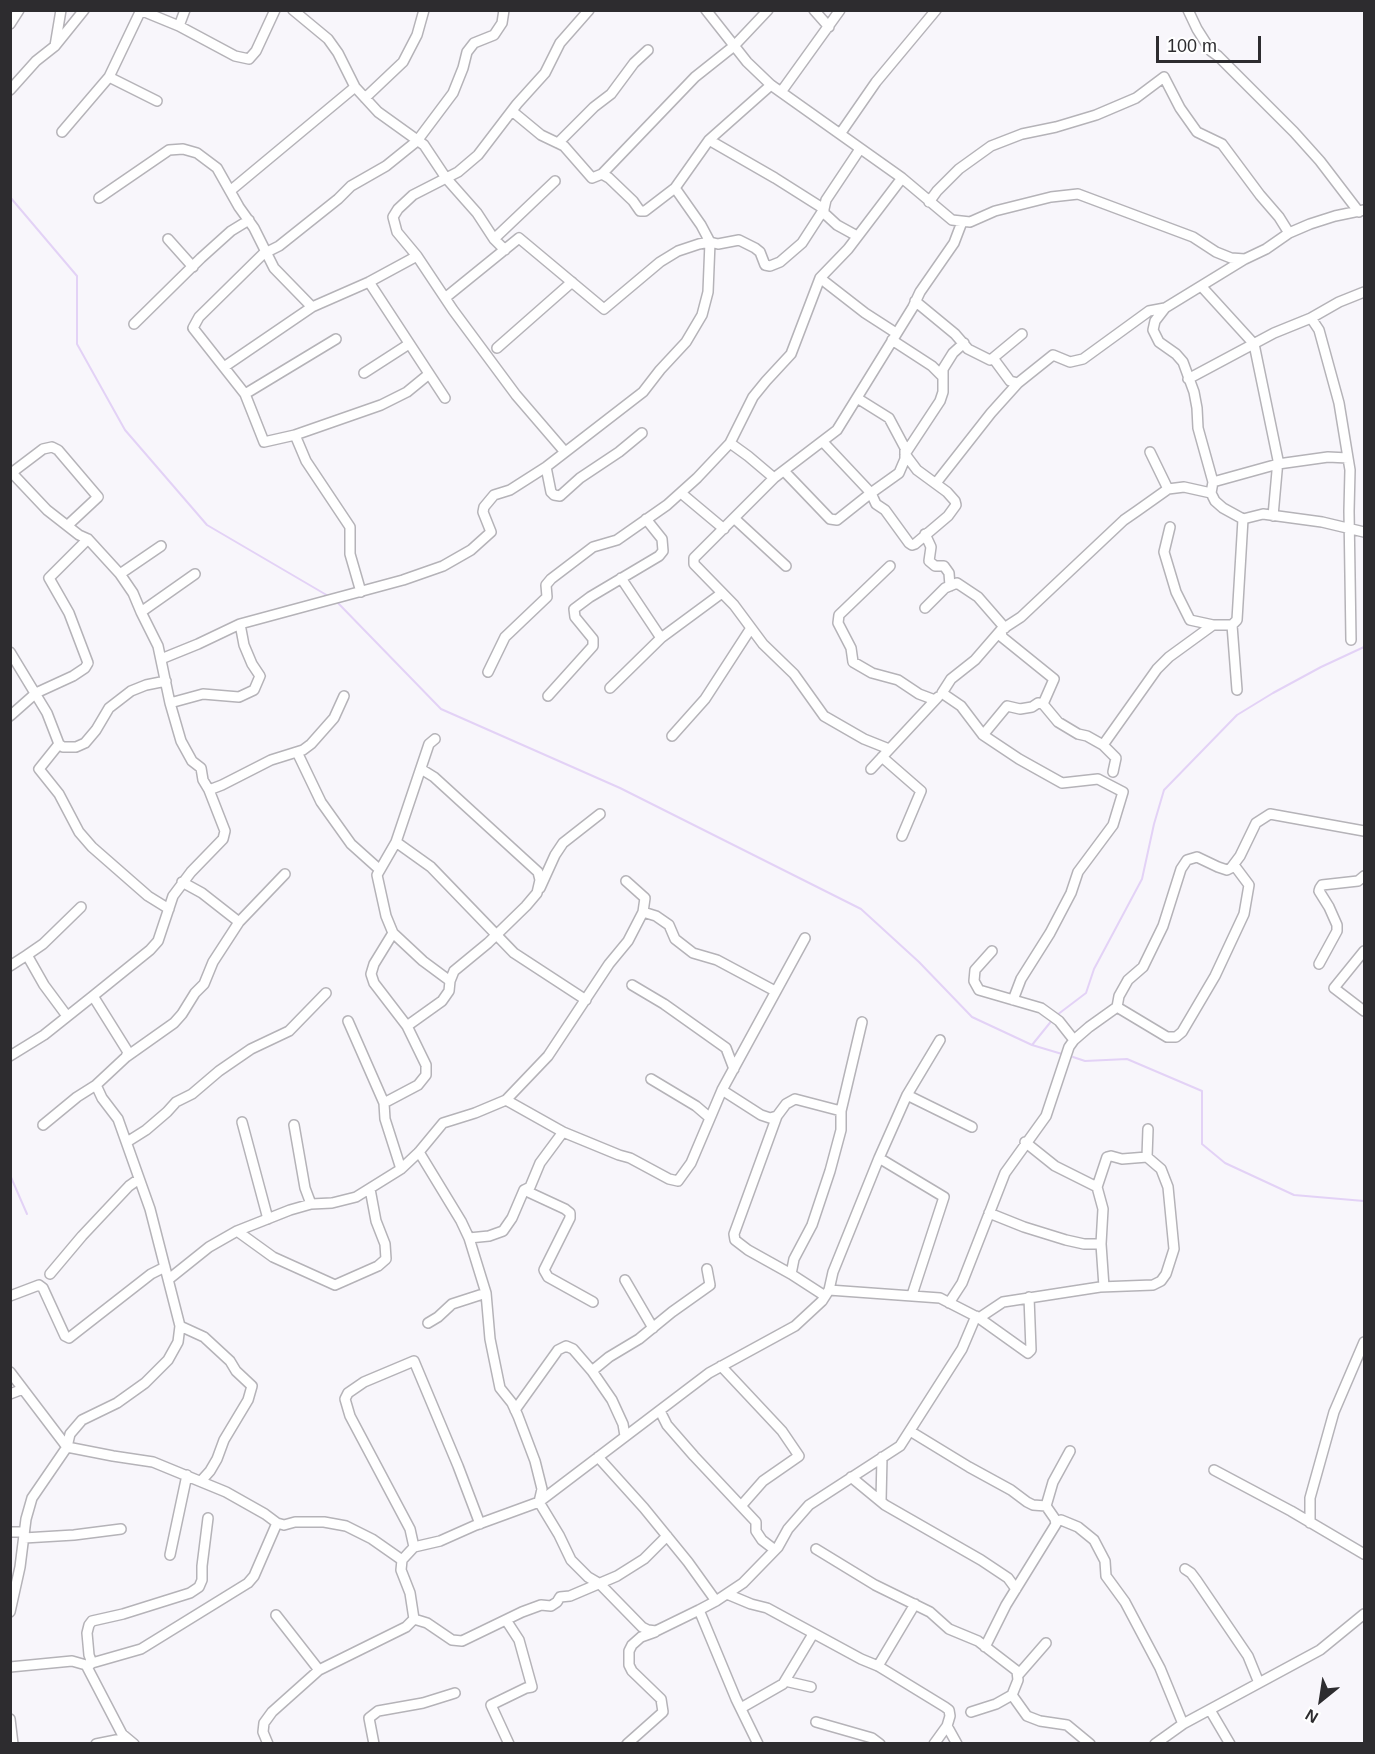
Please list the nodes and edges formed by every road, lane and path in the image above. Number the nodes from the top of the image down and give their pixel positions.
1 (19, 10) edge
2 (61, 10) edge
3 (185, 10) edge
4 (274, 10) edge
5 (293, 10) edge
6 (424, 10) edge
7 (504, 10) edge
8 (589, 10) edge
9 (706, 10) edge
10 (768, 10) edge
11 (814, 10) edge
12 (840, 10) edge
13 (936, 10) edge
14 (1188, 10) edge
15 (83, 11) edge
16 (141, 11) edge
17 (10, 24) edge
18 (179, 26) junction
19 (829, 27) junction
20 (55, 45) junction
21 (734, 45) junction
22 (648, 50) dead end
23 (109, 77) junction
24 (771, 85) junction
25 (355, 87) junction
26 (10, 90) edge
27 (781, 92) junction
28 (365, 98) junction
29 (157, 101) dead end
30 (512, 111) junction
31 (62, 132) dead end
32 (840, 134) junction
33 (709, 140) junction
34 (417, 141) junction
35 (558, 143) junction
36 (860, 149) junction
37 (602, 174) junction
38 (446, 178) junction
39 (902, 178) junction
40 (555, 181) dead end
41 (675, 188) junction
42 (230, 191) junction
43 (99, 198) dead end
44 (929, 202) junction
45 (824, 209) junction
46 (1362, 211) edge
47 (249, 220) junction
48 (962, 222) junction
49 (1289, 233) junction
50 (857, 236) junction
51 (168, 239) dead end
52 (494, 239) junction
53 (710, 242) junction
54 (505, 250) junction
55 (266, 252) junction
56 (417, 256) junction
57 (1245, 259) junction
58 (194, 267) junction
59 (820, 278) junction
60 (369, 282) junction
61 (572, 282) junction
62 (1202, 287) junction
63 (1365, 292) edge
64 (446, 298) junction
65 (915, 301) junction
66 (312, 307) junction
67 (1166, 308) junction
68 (1311, 318) junction
69 (134, 324) dead end
70 (1022, 334) dead end
71 (894, 337) junction
72 (336, 339) dead end
73 (964, 343) junction
74 (409, 344) junction
75 (1254, 344) junction
76 (497, 348) dead end
77 (993, 358) junction
78 (224, 367) junction
79 (364, 373) dead end
80 (429, 374) junction
81 (942, 376) junction
82 (1188, 379) junction
83 (1018, 383) junction
84 (245, 394) junction
85 (445, 398) dead end
86 (857, 398) junction
87 (642, 433) dead end
88 (295, 435) junction
89 (823, 442) junction
90 (730, 443) junction
91 (565, 452) junction
92 (1150, 452) dead end
93 (905, 454) junction
94 (1348, 458) junction
95 (1278, 464) junction
96 (546, 467) junction
97 (784, 471) junction
98 (11, 474) edge
99 (774, 478) junction
100 (1213, 482) junction
101 (936, 483) junction
102 (1168, 489) junction
103 (681, 493) junction
104 (872, 493) junction
105 (1211, 493) junction
106 (1273, 516) junction
107 (646, 519) junction
108 (735, 519) junction
109 (1243, 519) junction
110 (68, 525) junction
111 (1170, 526) dead end
112 (1349, 528) junction
113 (724, 530) junction
114 (1365, 532) edge
115 (925, 534) junction
116 (88, 539) junction
117 (161, 546) dead end
118 (786, 566) dead end
119 (890, 566) dead end
120 (120, 574) junction
121 (195, 574) dead end
122 (621, 578) junction
123 (950, 586) junction
124 (361, 592) junction
125 (722, 593) junction
126 (925, 608) dead end
127 (141, 612) junction
128 (240, 624) junction
129 (1213, 625) junction
130 (1232, 625) junction
131 (751, 628) junction
132 (1003, 629) junction
133 (661, 638) junction
134 (1351, 640) dead end
135 (10, 652) edge
136 (161, 658) junction
137 (488, 672) dead end
138 (166, 681) junction
139 (610, 688) dead end
140 (1237, 690) dead end
141 (36, 693) junction
142 (344, 696) dead end
143 (548, 696) dead end
144 (939, 696) junction
145 (171, 703) junction
146 (1043, 704) junction
147 (10, 716) edge
148 (983, 735) junction
149 (672, 736) dead end
150 (435, 739) dead end
151 (59, 744) junction
152 (1103, 745) junction
153 (297, 752) junction
154 (886, 753) junction
155 (421, 769) junction
156 (871, 770) dead end
157 (1113, 772) dead end
158 (209, 790) junction
159 (600, 814) dead end
160 (1365, 831) edge
161 (902, 836) dead end
162 (396, 842) junction
163 (1234, 865) junction
164 (380, 870) junction
165 (285, 874) dead end
166 (1365, 876) edge
167 (626, 881) dead end
168 (182, 882) junction
169 (537, 893) junction
170 (81, 907) dead end
171 (169, 909) junction
172 (643, 912) junction
173 (239, 922) junction
174 (393, 933) junction
175 (496, 936) junction
176 (805, 938) dead end
177 (992, 951) dead end
178 (1365, 951) edge
179 (27, 955) junction
180 (1319, 964) dead end
181 (10, 966) edge
182 (450, 981) junction
183 (632, 985) dead end
184 (776, 991) junction
185 (326, 993) dead end
186 (93, 996) junction
187 (586, 1000) junction
188 (1014, 1000) junction
189 (1117, 1007) junction
190 (1365, 1011) edge
191 (67, 1016) junction
192 (348, 1022) dead end
193 (862, 1022) dead end
194 (407, 1026) junction
195 (940, 1040) dead end
196 (1074, 1040) junction
197 (10, 1056) edge
198 (126, 1057) junction
199 (734, 1069) junction
200 (651, 1079) dead end
201 (96, 1085) junction
202 (722, 1090) junction
203 (907, 1095) junction
204 (506, 1100) junction
205 (384, 1103) junction
206 (840, 1111) junction
207 (777, 1116) junction
208 (710, 1118) junction
209 (242, 1122) dead end
210 (43, 1125) dead end
211 (294, 1125) dead end
212 (972, 1127) dead end
213 (1148, 1129) dead end
214 (563, 1132) junction
215 (127, 1142) junction
216 (1025, 1142) junction
217 (419, 1152) junction
218 (1147, 1157) junction
219 (879, 1158) junction
220 (401, 1169) junction
221 (139, 1179) junction
222 (1097, 1187) junction
223 (370, 1189) junction
224 (524, 1190) junction
225 (311, 1204) junction
226 (989, 1213) junction
227 (268, 1219) junction
228 (237, 1232) junction
229 (469, 1238) junction
230 (1101, 1244) junction
231 (165, 1267) junction
232 (707, 1269) dead end
233 (50, 1274) dead end
234 (791, 1274) junction
235 (169, 1279) junction
236 (625, 1280) dead end
237 (1104, 1287) junction
238 (486, 1293) junction
239 (827, 1293) junction
240 (10, 1296) edge
241 (912, 1296) junction
242 (1029, 1297) junction
243 (593, 1302) dead end
244 (949, 1303) junction
245 (977, 1317) junction
246 (428, 1323) dead end
247 (180, 1326) junction
248 (652, 1328) junction
249 (1365, 1342) edge
250 (721, 1366) junction
251 (592, 1371) junction
252 (10, 1372) edge
253 (23, 1389) junction
254 (10, 1394) edge
255 (515, 1410) junction
256 (660, 1411) junction
257 (910, 1431) junction
258 (625, 1437) junction
259 (67, 1447) junction
260 (1071, 1451) dead end
261 (598, 1457) junction
262 (882, 1457) junction
263 (1214, 1470) dead end
264 (187, 1475) junction
265 (851, 1477) junction
266 (201, 1481) junction
267 (881, 1501) junction
268 (539, 1502) junction
269 (741, 1506) junction
270 (1046, 1506) junction
271 (208, 1518) dead end
272 (1056, 1522) junction
273 (277, 1523) junction
274 (1310, 1523) junction
275 (480, 1524) junction
276 (121, 1529) dead end
277 (10, 1532) edge
278 (24, 1535) junction
279 (667, 1536) junction
280 (414, 1547) junction
281 (816, 1549) dead end
282 (775, 1550) junction
283 (170, 1554) dead end
284 (1365, 1554) edge
285 (402, 1560) junction
286 (1185, 1569) dead end
287 (600, 1584) junction
288 (1016, 1589) junction
289 (727, 1594) junction
290 (716, 1601) junction
291 (915, 1604) junction
292 (699, 1610) junction
293 (10, 1612) edge
294 (1365, 1614) edge
295 (276, 1615) dead end
296 (414, 1619) junction
297 (506, 1620) junction
298 (642, 1627) junction
299 (656, 1631) junction
300 (813, 1634) junction
301 (641, 1637) junction
302 (1046, 1643) dead end
303 (985, 1647) junction
304 (89, 1665) junction
305 (878, 1666) junction
306 (10, 1667) edge
307 (319, 1670) junction
308 (1019, 1674) junction
309 (785, 1681) junction
310 (1259, 1683) junction
311 (811, 1687) dead end
312 (455, 1693) dead end
313 (1012, 1695) junction
314 (741, 1708) junction
315 (1210, 1710) junction
316 (971, 1712) dead end
317 (816, 1722) dead end
318 (1184, 1724) junction
319 (11, 1725) edge
320 (947, 1726) junction
321 (126, 1738) junction
322 (14, 1743) edge
323 (96, 1743) edge
324 (134, 1743) edge
325 (268, 1743) edge
326 (374, 1743) edge
327 (509, 1743) edge
328 (627, 1743) edge
329 (758, 1743) edge
330 (880, 1743) edge
331 (934, 1743) edge
332 (957, 1743) edge
333 (1090, 1743) edge
334 (1155, 1743) edge
335 (1230, 1743) edge

1 - 17 street
2 - 20 street
3 - 18 street
4 - 18 street
5 - 25 street
6 - 28 street
7 - 34 street
8 - 30 street
9 - 21 street
10 - 21 street
11 - 19 street
12 - 19 street
13 - 32 street
14 - 46 street
15 - 20 street
16 - 18 street
16 - 23 street
19 - 27 street
20 - 26 street
21 - 24 street
21 - 37 street
22 - 35 street
23 - 29 street
23 - 31 street
24 - 27 street
24 - 33 street
25 - 28 street
25 - 42 street
27 - 32 street
28 - 34 street
30 - 35 street
30 - 38 street
32 - 36 street
33 - 41 street
33 - 45 street
34 - 38 street
34 - 55 street
35 - 37 street
36 - 39 street
36 - 45 street
37 - 41 street
38 - 52 street
38 - 56 street
39 - 44 street
39 - 50 street
40 - 52 street
41 - 53 street
42 - 43 street
42 - 47 street
44 - 48 street
44 - 49 street
45 - 50 street
45 - 53 street
46 - 49 street
47 - 55 street
47 - 58 street
48 - 57 street
48 - 65 street
49 - 57 street
50 - 59 street
51 - 58 street
52 - 54 street
53 - 61 street
53 - 91 street
54 - 61 street
54 - 64 street
55 - 66 street
55 - 78 street
56 - 60 street
56 - 64 street
57 - 62 street
58 - 69 street
59 - 71 street
59 - 90 street
60 - 66 street
60 - 74 street
61 - 76 street
62 - 67 street
62 - 75 street
63 - 68 street
64 - 91 street
65 - 71 street
65 - 73 street
66 - 78 street
67 - 82 street
67 - 83 street
68 - 75 street
68 - 94 street
70 - 77 street
71 - 81 street
71 - 86 street
72 - 84 street
73 - 77 street
73 - 81 street
74 - 79 street
74 - 80 street
75 - 82 street
75 - 95 street
77 - 83 street
78 - 84 street
80 - 85 street
80 - 88 street
81 - 93 street
82 - 100 street
83 - 101 street
84 - 88 street
86 - 89 street
86 - 93 street
87 - 96 street
88 - 124 street
89 - 97 street
89 - 104 street
90 - 99 street
90 - 103 street
91 - 96 street
92 - 102 street
93 - 101 street
93 - 104 street
94 - 95 street
94 - 112 street
95 - 100 street
95 - 106 street
96 - 124 street
97 - 99 street
97 - 104 street
98 - 110 street
98 - 110 street
99 - 108 street
100 - 105 street
101 - 115 street
102 - 105 street
102 - 132 street
103 - 107 street
103 - 113 street
104 - 115 street
105 - 109 street
106 - 109 street
106 - 112 street
107 - 122 street
107 - 137 street
108 - 113 street
108 - 118 street
109 - 130 street
110 - 116 street
111 - 129 street
112 - 114 street
112 - 134 street
113 - 125 street
115 - 123 street
116 - 120 street
116 - 141 street
117 - 120 street
119 - 144 street
120 - 127 street
121 - 127 street
122 - 133 street
122 - 143 street
123 - 126 street
123 - 132 street
124 - 128 street
125 - 131 street
125 - 133 street
127 - 136 street
128 - 136 street
128 - 145 street
129 - 130 street
129 - 152 street
130 - 140 street
131 - 149 street
131 - 154 street
132 - 144 street
132 - 146 street
133 - 139 street
135 - 141 street
136 - 138 street
138 - 145 street
138 - 151 street
141 - 147 street
141 - 151 street
142 - 153 street
144 - 148 street
144 - 154 street
145 - 158 street
146 - 148 street
146 - 152 street
148 - 188 street
150 - 155 street
151 - 171 street
152 - 157 street
153 - 158 street
153 - 164 street
154 - 156 street
154 - 161 street
155 - 162 street
155 - 169 street
158 - 168 street
159 - 169 street
160 - 163 street
162 - 164 street
162 - 175 street
163 - 189 street
163 - 189 street
164 - 174 street
165 - 173 street
166 - 180 street
167 - 172 street
168 - 171 street
168 - 173 street
169 - 175 street
170 - 179 street
171 - 186 street
172 - 184 street
172 - 187 street
173 - 198 street
174 - 182 street
174 - 194 street
175 - 182 street
175 - 187 street
176 - 184 street
177 - 188 street
178 - 190 street
179 - 181 street
179 - 191 street
182 - 194 street
183 - 199 street
184 - 199 street
185 - 215 street
186 - 191 street
186 - 198 street
187 - 204 street
188 - 196 street
189 - 196 street
191 - 197 street
192 - 205 street
193 - 206 street
194 - 205 street
195 - 203 street
196 - 216 street
198 - 201 street
199 - 202 street
200 - 208 street
201 - 210 street
201 - 215 street
202 - 207 street
202 - 208 street
203 - 212 street
203 - 219 street
204 - 214 street
204 - 217 street
205 - 220 street
206 - 207 street
206 - 234 street
207 - 234 street
208 - 214 street
209 - 227 street
211 - 225 street
213 - 218 street
214 - 224 street
215 - 221 street
216 - 222 street
216 - 226 street
217 - 220 street
217 - 229 street
218 - 222 street
218 - 237 street
219 - 239 street
219 - 241 street
220 - 223 street
221 - 231 street
221 - 233 street
222 - 230 street
223 - 225 street
223 - 228 street
224 - 229 street
224 - 243 street
225 - 227 street
226 - 230 street
226 - 244 street
227 - 228 street
228 - 235 street
229 - 238 street
230 - 237 street
231 - 235 street
231 - 240 street
232 - 248 street
234 - 239 street
235 - 247 street
236 - 248 street
237 - 242 street
238 - 246 street
238 - 255 street
239 - 241 street
239 - 250 street
241 - 244 street
242 - 245 street
242 - 245 street
244 - 245 street
245 - 257 street
247 - 259 street
247 - 266 street
248 - 251 street
249 - 274 street
250 - 256 street
250 - 269 street
251 - 255 street
251 - 258 street
252 - 253 street
253 - 254 street
253 - 259 street
255 - 268 street
256 - 258 street
256 - 269 street
257 - 262 street
257 - 270 street
258 - 261 street
259 - 264 street
259 - 278 street
260 - 270 street
261 - 268 street
261 - 279 street
262 - 265 street
262 - 267 street
263 - 274 street
264 - 266 street
264 - 283 street
265 - 267 street
265 - 282 street
266 - 273 street
267 - 288 street
268 - 275 street
268 - 287 street
269 - 282 street
270 - 272 street
271 - 304 street
272 - 288 street
272 - 318 street
273 - 285 street
273 - 304 street
274 - 284 street
275 - 280 street
275 - 280 street
276 - 278 street
277 - 278 street
278 - 293 street
279 - 287 street
279 - 290 street
280 - 285 street
281 - 291 street
282 - 289 street
285 - 296 street
286 - 310 street
287 - 297 street
287 - 298 street
288 - 303 street
289 - 290 street
289 - 300 street
290 - 292 street
291 - 303 street
291 - 305 street
292 - 299 street
292 - 314 street
294 - 310 street
295 - 307 street
296 - 297 street
296 - 307 street
297 - 327 street
298 - 299 street
298 - 301 street
299 - 301 street
300 - 305 street
300 - 309 street
301 - 328 street
302 - 308 street
303 - 308 street
304 - 306 street
304 - 321 street
305 - 320 street
307 - 325 street
308 - 313 street
309 - 311 street
309 - 314 street
310 - 315 street
312 - 326 street
313 - 316 street
313 - 333 street
314 - 329 street
315 - 318 street
315 - 335 street
317 - 330 street
318 - 334 street
319 - 322 street
320 - 331 street
320 - 332 street
321 - 323 street
321 - 324 street

